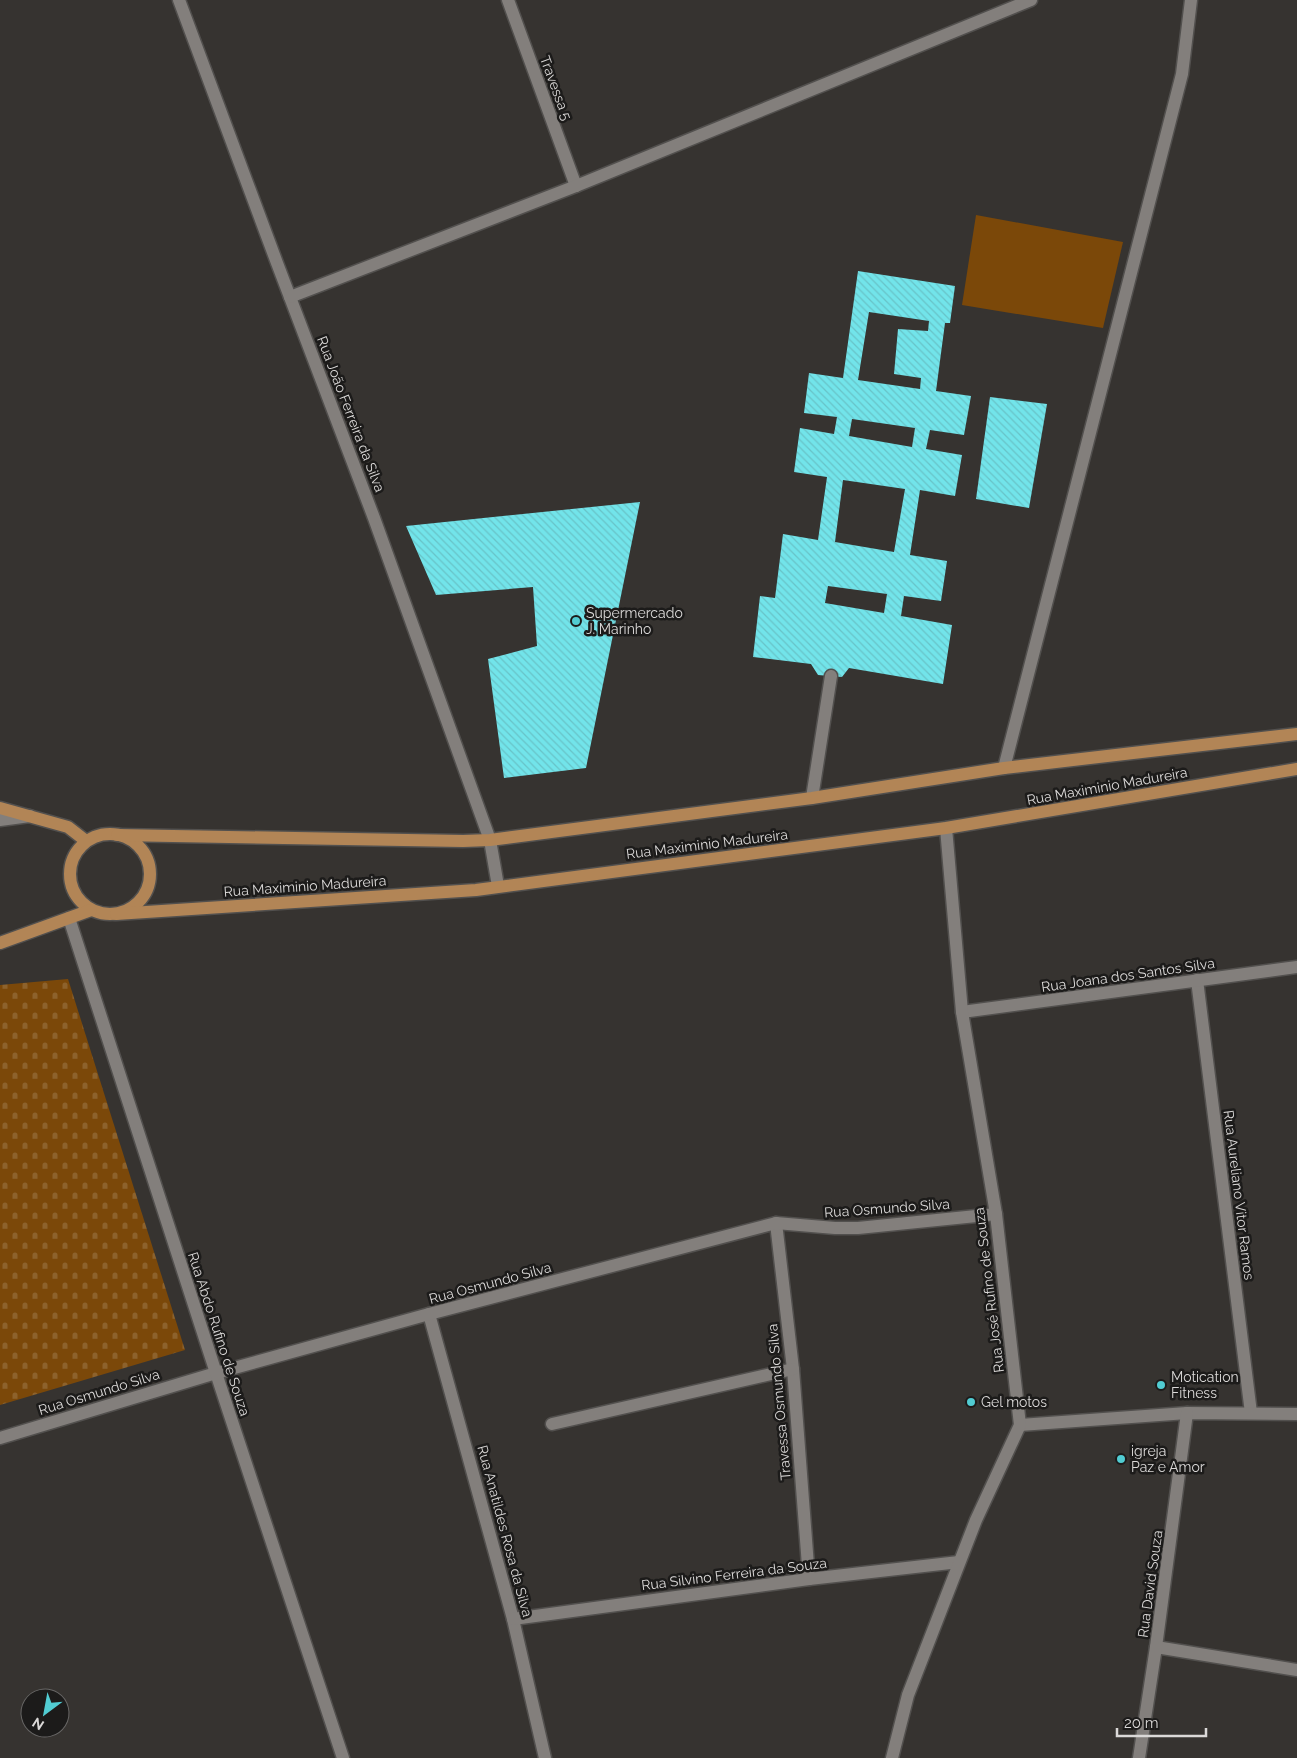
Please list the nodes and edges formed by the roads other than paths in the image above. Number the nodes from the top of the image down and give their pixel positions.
1 (179, 0) edge
2 (508, 0) edge
3 (1030, 0) edge
4 (1190, 0) edge
5 (576, 186) junction
6 (290, 297) junction
7 (831, 676) dead end
8 (1297, 734) edge
9 (1004, 768) junction
10 (1297, 769) edge
11 (812, 798) junction
12 (0, 808) edge
13 (30, 816) junction
14 (0, 820) edge
15 (946, 828) junction
16 (117, 835) junction
17 (490, 840) junction
18 (86, 841) junction
19 (498, 886) junction
20 (91, 910) junction
21 (116, 914) junction
22 (69, 918) junction
23 (0, 943) edge
24 (1297, 967) edge
25 (1197, 980) junction
26 (962, 1012) junction
27 (996, 1214) junction
28 (776, 1223) junction
29 (430, 1314) junction
30 (793, 1369) junction
31 (216, 1373) junction
32 (1187, 1414) junction
33 (1252, 1414) junction
34 (1297, 1414) edge
35 (552, 1424) dead end
36 (1020, 1425) junction
37 (0, 1438) edge
38 (959, 1562) junction
39 (809, 1579) junction
40 (513, 1619) junction
41 (1156, 1647) junction
42 (1297, 1670) edge
43 (343, 1758) edge
44 (545, 1758) edge
45 (892, 1758) edge
46 (1139, 1758) edge

1 - 6 street, Rua João Ferreira da Silva
2 - 5 street, Travessa 5
3 - 5 street
4 - 9 street
5 - 6 street
6 - 17 street, Rua João Ferreira da Silva
7 - 11 street
8 - 9 main road, Rua Maximinio Madureira
9 - 11 main road, Rua Maximinio Madureira
10 - 15 main road, Rua Maximinio Madureira
11 - 17 main road, Rua Maximinio Madureira
12 - 13 main road
13 - 14 street
13 - 18 main road
15 - 19 main road, Rua Maximinio Madureira
15 - 26 street, Rua José Rufino de Souza
16 - 17 main road, Rua Maximinio Madureira
16 - 18 main road
16 - 21 main road
17 - 19 street, Rua João Ferreira da Silva
18 - 20 main road
19 - 21 main road, Rua Maximinio Madureira
20 - 21 main road
20 - 22 main road
22 - 23 main road
22 - 31 street, Rua Abdo Rufino de Souza
24 - 25 street, Rua Joana dos Santos Silva
25 - 26 street, Rua Joana dos Santos Silva
25 - 33 street, Rua Aureliano Vitor Ramos
26 - 27 street, Rua José Rufino de Souza
27 - 28 street, Rua Osmundo Silva
27 - 36 street, Rua José Rufino de Souza
28 - 29 street, Rua Osmundo Silva
28 - 30 street, Travessa Osmundo Silva
29 - 31 street, Rua Osmundo Silva
29 - 40 street, Rua Anatildes Rosa da Silva
30 - 35 street
30 - 39 street, Travessa Osmundo Silva
31 - 37 street, Rua Osmundo Silva
31 - 43 street, Rua Abdo Rufino de Souza
32 - 33 street
32 - 36 street
32 - 41 street, Rua David Souza
33 - 34 street
36 - 38 street
38 - 39 street, Rua Silvino Ferreira da Souza
38 - 45 street
39 - 40 street, Rua Silvino Ferreira da Souza
40 - 44 street, Rua Anatildes Rosa da Silva
41 - 42 street
41 - 46 street, Rua David Souza

